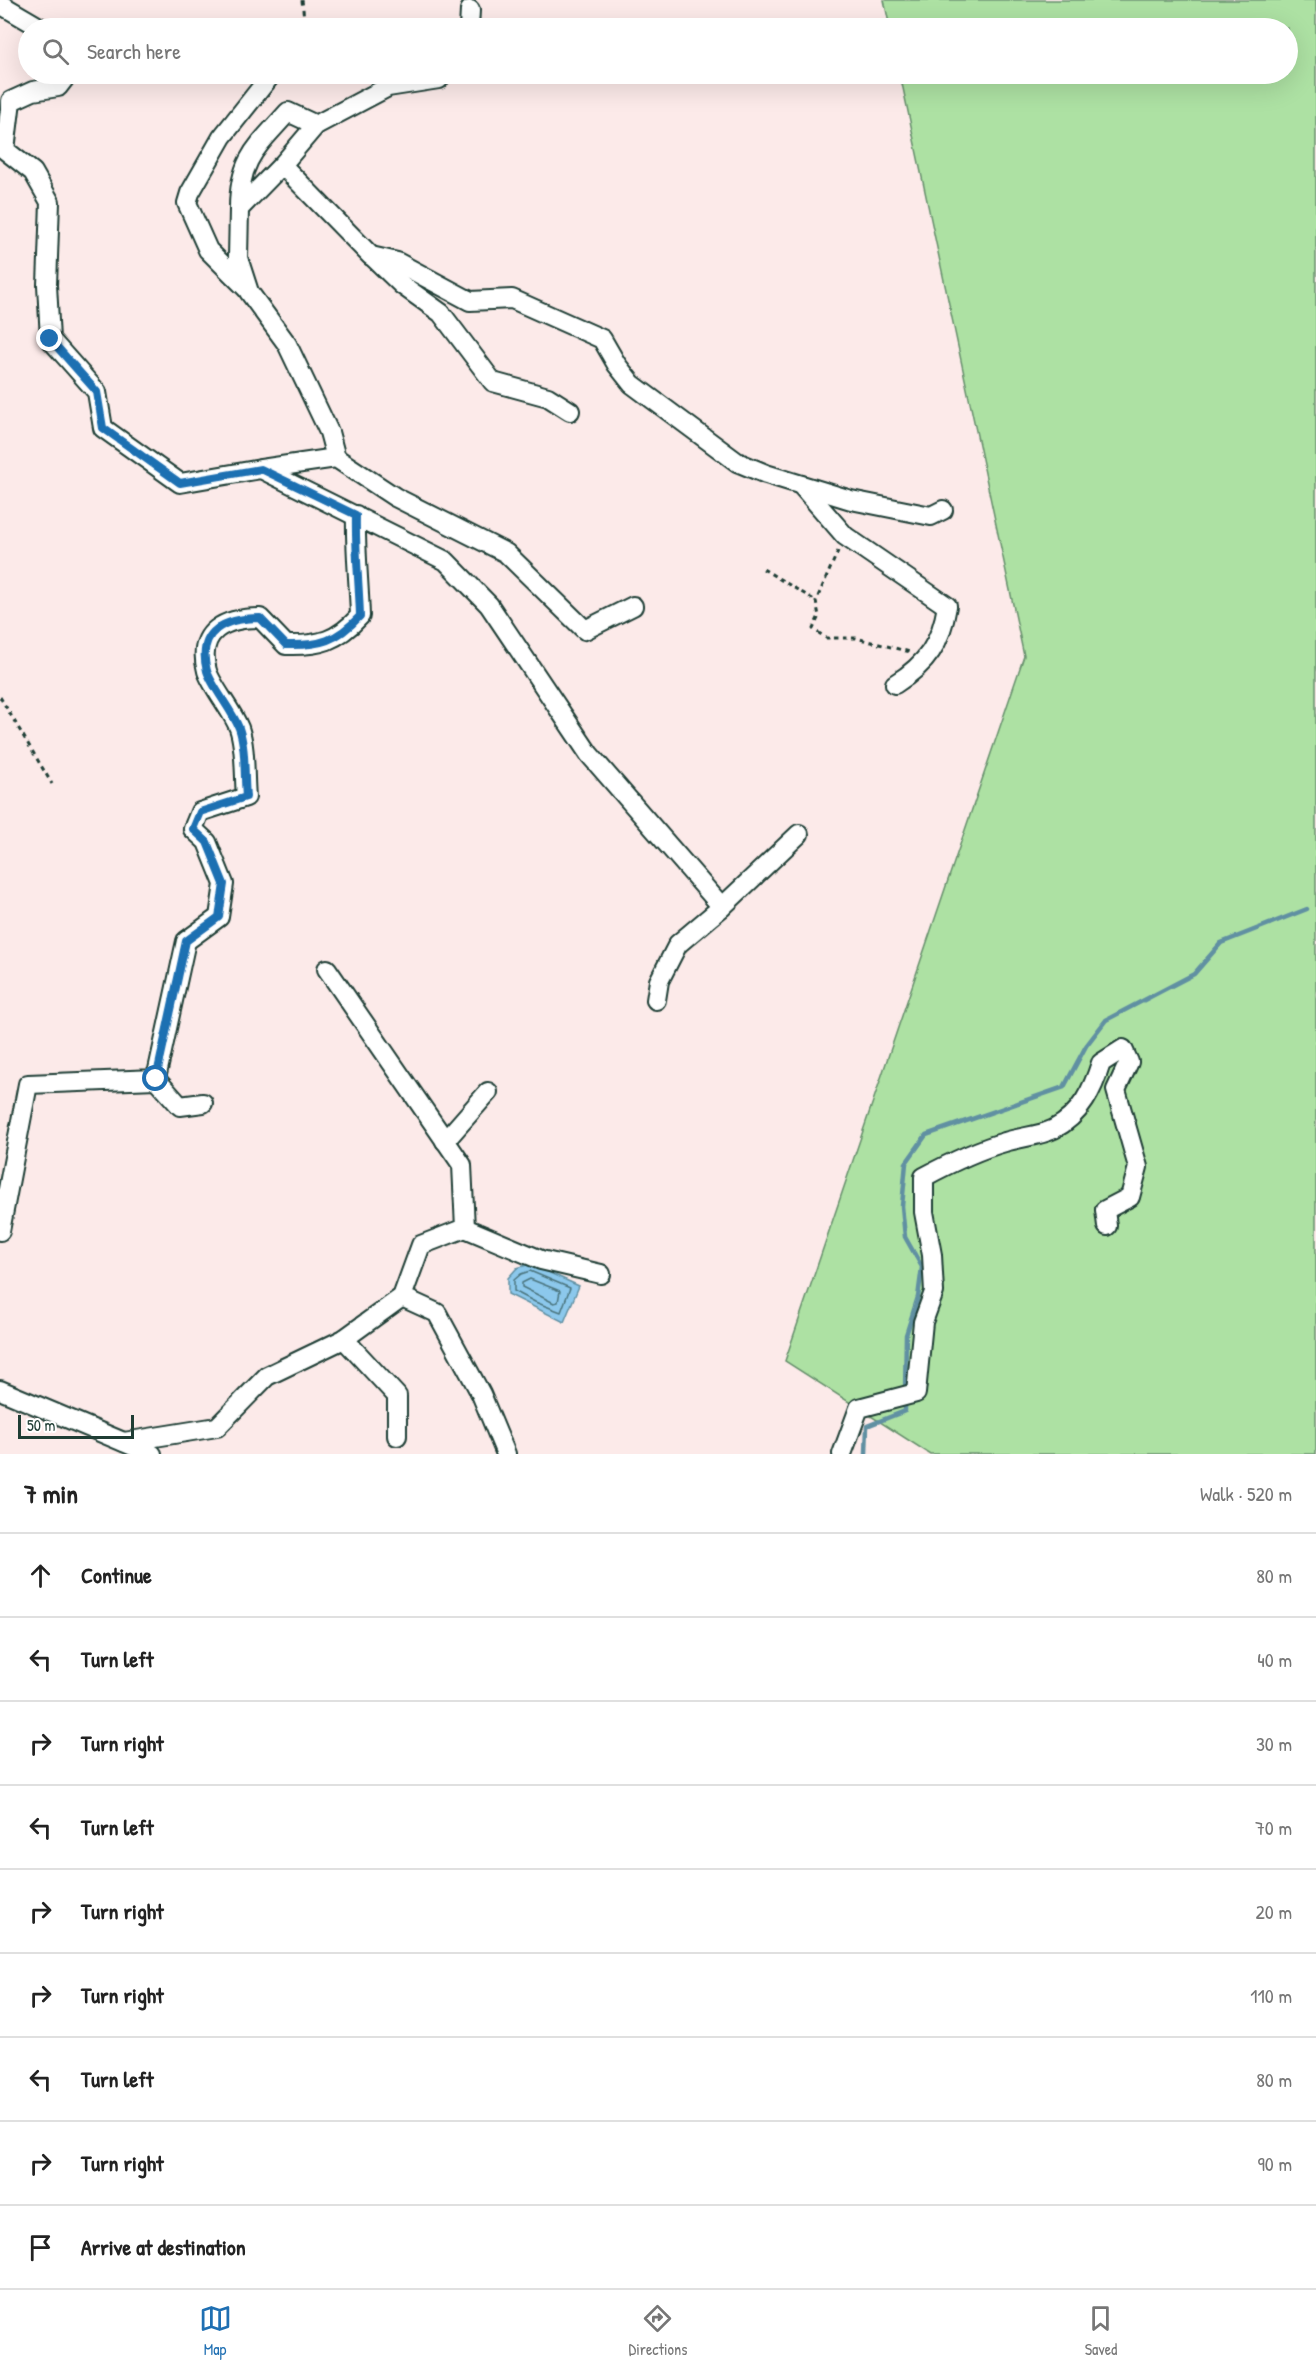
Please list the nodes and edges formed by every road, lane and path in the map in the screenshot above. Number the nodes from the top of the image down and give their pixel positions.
1 (302, 0) edge
2 (0, 4) edge
3 (470, 10) dead end
4 (24, 18) edge
5 (304, 18) edge
6 (470, 18) edge
7 (60, 84) edge
8 (264, 84) edge
9 (407, 84) edge
10 (315, 124) junction
11 (282, 165) junction
12 (239, 209) junction
13 (371, 256) junction
14 (249, 292) junction
15 (570, 411) dead end
16 (336, 458) junction
17 (261, 469) junction
18 (801, 485) junction
19 (943, 510) dead end
20 (356, 515) junction
21 (845, 536) junction
22 (763, 569) dead end
23 (816, 602) junction
24 (633, 606) dead end
25 (926, 657) junction
26 (895, 684) dead end
27 (0, 697) edge
28 (52, 784) dead end
29 (799, 834) dead end
30 (722, 907) junction
31 (327, 969) dead end
32 (656, 1000) dead end
33 (156, 1079) junction
34 (488, 1092) dead end
35 (203, 1103) dead end
36 (445, 1141) junction
37 (1107, 1226) dead end
38 (465, 1228) junction
39 (0, 1230) edge
40 (601, 1274) dead end
41 (402, 1297) junction
42 (344, 1339) junction
43 (0, 1390) edge
44 (396, 1436) dead end
45 (124, 1442) junction
46 (152, 1454) edge
47 (506, 1454) edge
48 (842, 1454) edge

1 - 5 path
2 - 4 lane
3 - 6 lane
7 - 17 lane
8 - 14 lane
9 - 10 lane
10 - 11 lane
10 - 12 lane
11 - 12 lane
11 - 13 lane
12 - 14 lane
13 - 15 lane
13 - 18 lane
14 - 16 lane
16 - 17 lane
16 - 24 lane
17 - 20 lane
18 - 19 lane
18 - 21 lane
20 - 30 lane
20 - 33 lane
21 - 23 path
21 - 25 lane
22 - 23 path
23 - 25 path
25 - 26 lane
27 - 28 path
29 - 30 lane
30 - 32 lane
31 - 36 lane
33 - 35 lane
33 - 39 lane
34 - 36 lane
36 - 38 lane
37 - 48 lane
38 - 40 lane
38 - 41 lane
41 - 42 lane
41 - 47 lane
42 - 44 lane
42 - 45 lane
43 - 45 lane
45 - 46 lane

